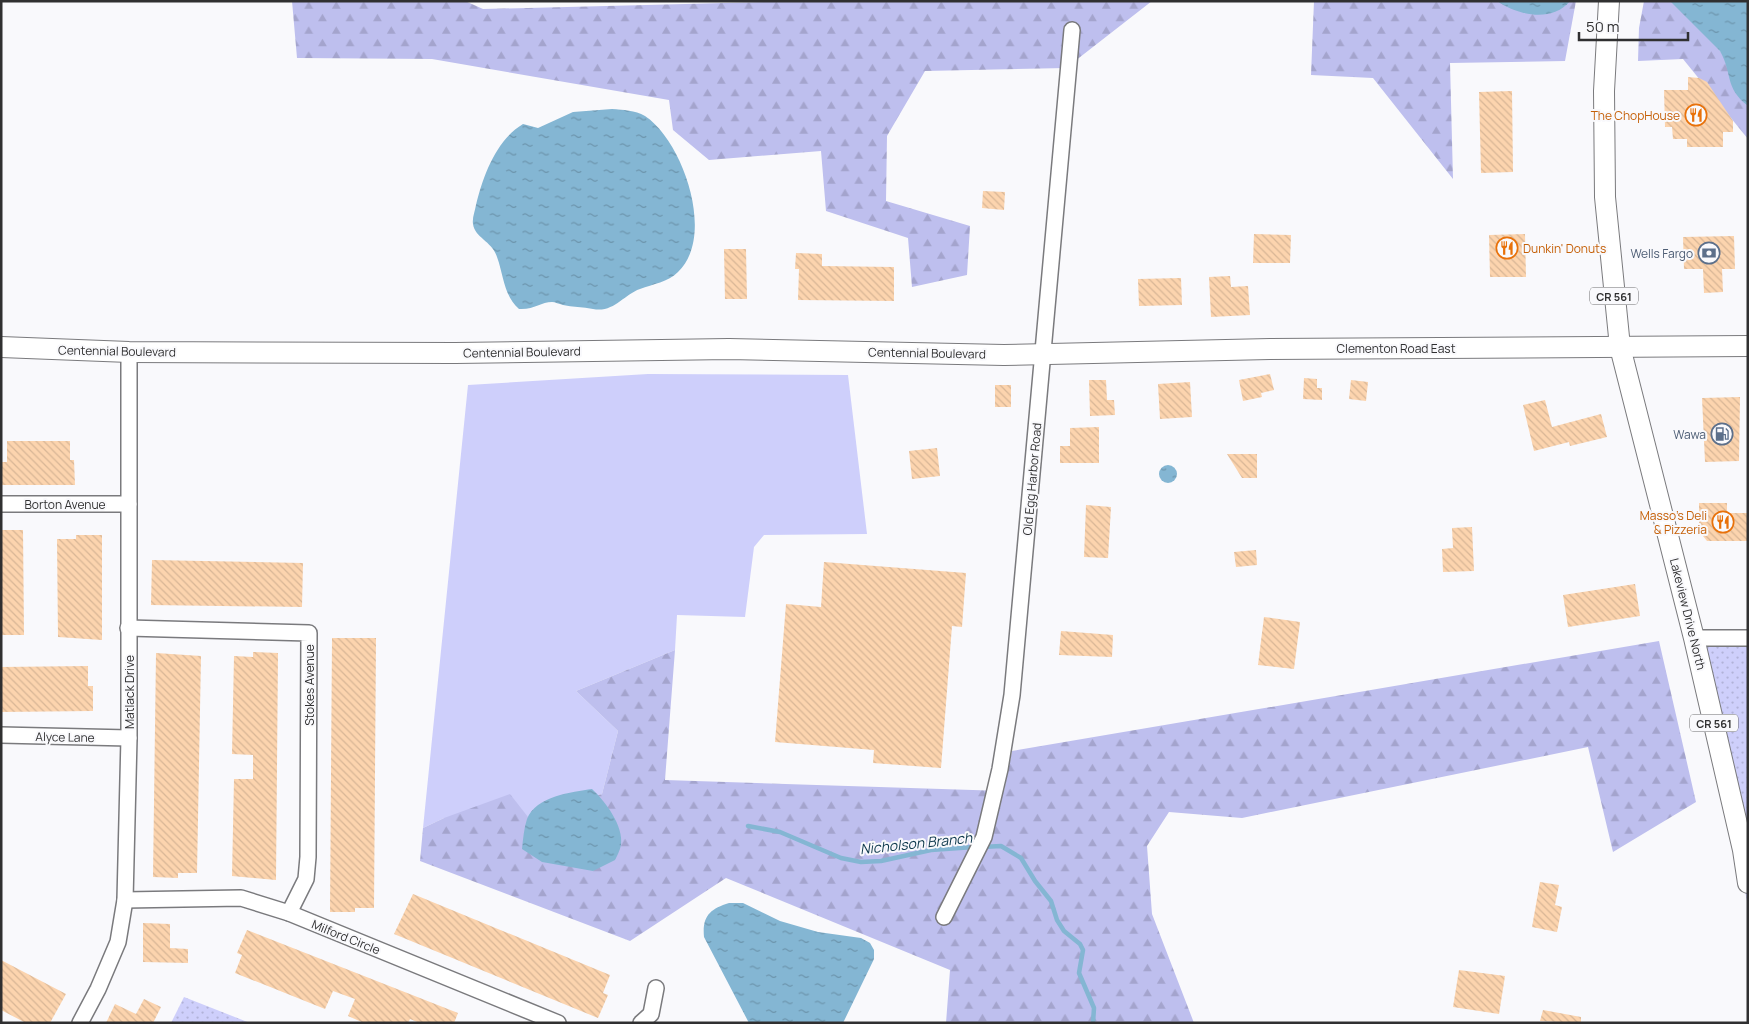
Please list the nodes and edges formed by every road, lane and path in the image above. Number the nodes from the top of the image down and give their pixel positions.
1 (1609, 1) edge
2 (1072, 30) dead end
3 (1748, 346) edge
4 (1, 347) edge
5 (1620, 347) junction
6 (129, 352) junction
7 (1044, 354) junction
8 (1, 504) edge
9 (129, 504) junction
10 (128, 628) junction
11 (1694, 638) junction
12 (1748, 638) edge
13 (1, 735) edge
14 (129, 738) junction
15 (1748, 883) edge
16 (125, 900) junction
17 (289, 914) junction
18 (944, 917) dead end
19 (656, 988) dead end
20 (80, 1023) edge
21 (558, 1023) edge
22 (641, 1023) edge

1 - 5 main road, CR 561
2 - 7 street, Old Egg Harbor Road
3 - 5 main road, Clementon Road East
4 - 6 main road, Centennial Boulevard
5 - 7 main road, Clementon Road East
5 - 11 main road, Lakeview Drive North / CR 561
6 - 7 main road, Centennial Boulevard
6 - 9 street, Matlack Drive
7 - 18 street, Old Egg Harbor Road
8 - 9 street, Borton Avenue
9 - 10 street, Matlack Drive
10 - 14 street, Matlack Drive
10 - 17 street, Stokes Avenue
11 - 12 street
11 - 15 main road, Lakeview Drive North / CR 561
13 - 14 street, Alyce Lane
14 - 16 street, Matlack Drive
16 - 17 street, Milford Circle
16 - 20 street, Matlack Drive
17 - 21 street, Milford Circle
19 - 22 street

